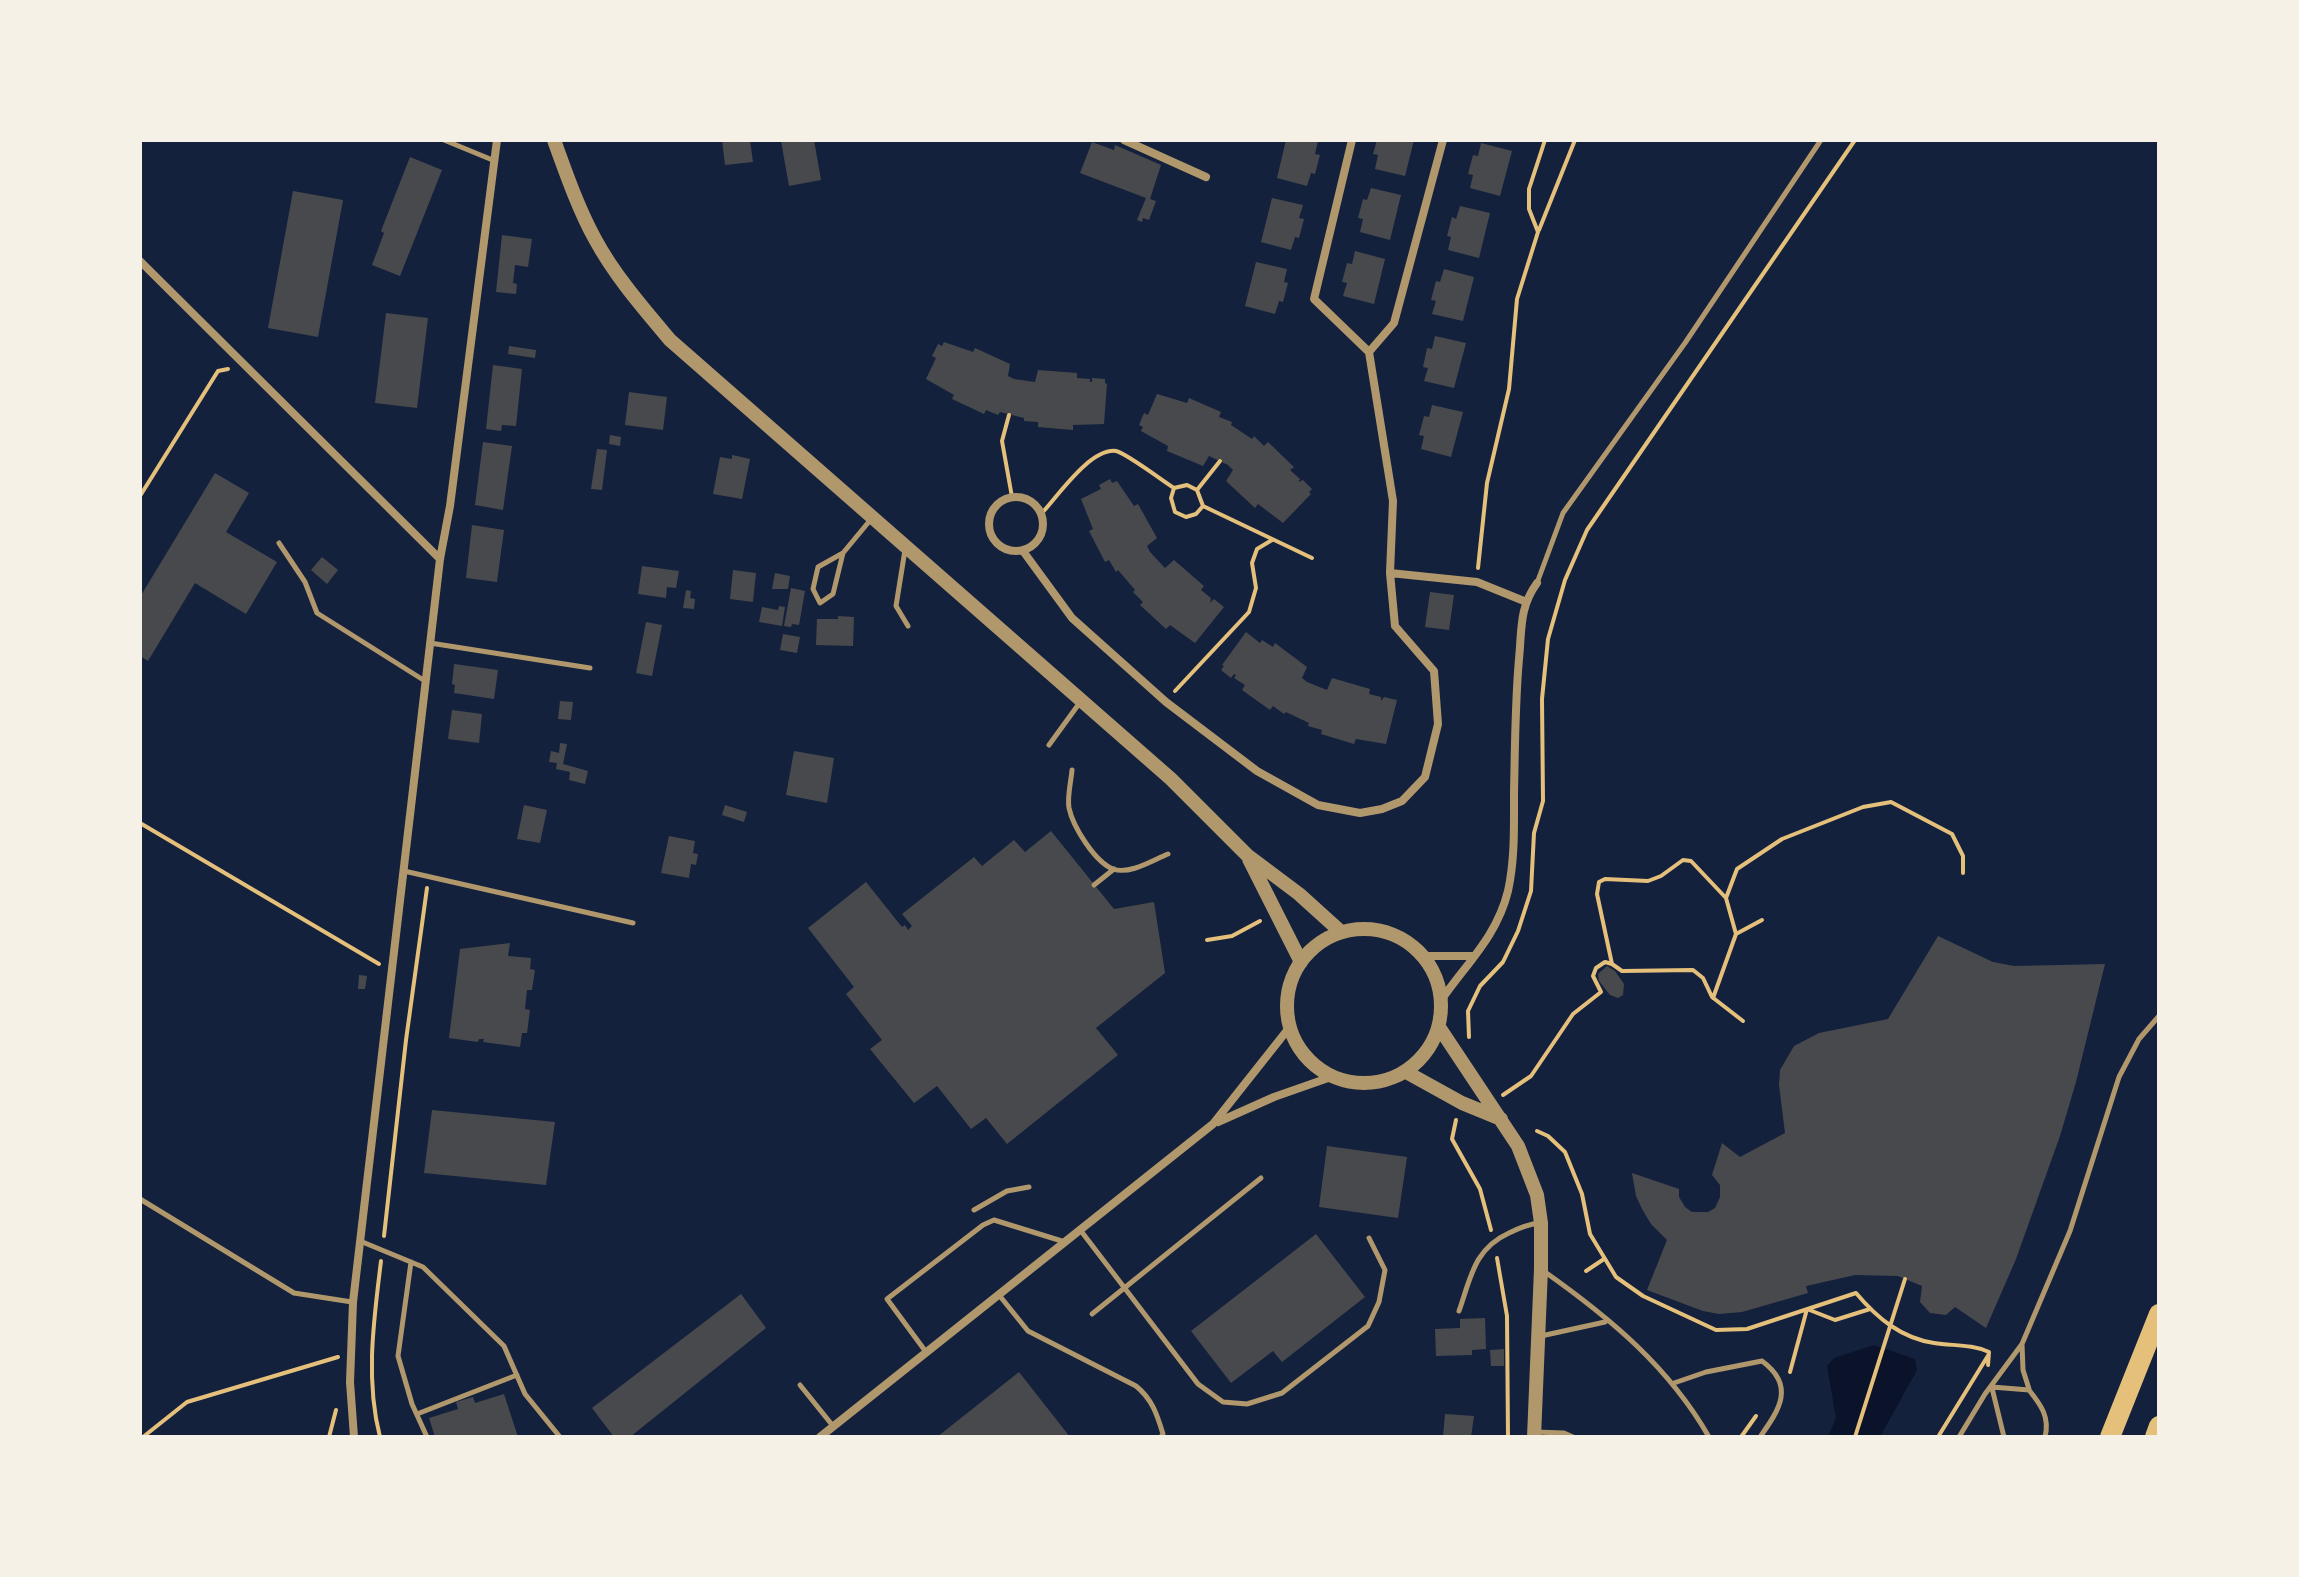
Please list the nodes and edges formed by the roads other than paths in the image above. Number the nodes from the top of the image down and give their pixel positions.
1 (445, 140) edge
2 (497, 140) edge
3 (554, 140) edge
4 (1124, 140) edge
5 (1352, 140) edge
6 (1443, 140) edge
7 (1821, 140) edge
8 (495, 161) junction
9 (1206, 177) dead end
10 (140, 261) edge
11 (1369, 352) junction
12 (873, 517) junction
13 (279, 543) dead end
14 (906, 545) junction
15 (1023, 551) junction
16 (843, 553) junction
17 (440, 559) junction
18 (1390, 573) junction
19 (1537, 583) joint
20 (1524, 601) junction
21 (908, 626) dead end
22 (430, 643) junction
23 (590, 668) dead end
24 (426, 681) junction
25 (1081, 700) junction
26 (1049, 745) dead end
27 (1072, 770) dead end
28 (1168, 854) dead end
29 (1247, 855) junction
30 (1114, 869) junction
31 (403, 871) junction
32 (1094, 885) dead end
33 (633, 923) dead end
34 (1341, 932) junction
35 (1424, 956) junction
36 (1472, 956) junction
37 (1301, 962) junction
38 (1442, 999) junction
39 (2159, 1016) edge
40 (1439, 1027) junction
41 (1289, 1028) junction
42 (1406, 1072) junction
43 (1331, 1077) junction
44 (1501, 1119) junction
45 (1213, 1124) junction
46 (1261, 1178) dead end
47 (1029, 1187) dead end
48 (140, 1199) edge
49 (974, 1210) dead end
50 (1541, 1223) junction
51 (1081, 1231) junction
52 (1369, 1238) dead end
53 (360, 1241) junction
54 (1066, 1242) junction
55 (411, 1262) junction
56 (1541, 1269) junction
57 (1124, 1288) junction
58 (998, 1294) junction
59 (353, 1302) junction
60 (1459, 1311) dead end
61 (1092, 1314) dead end
62 (2159, 1314) edge
63 (1606, 1321) junction
64 (1536, 1337) junction
65 (2022, 1344) junction
66 (927, 1352) junction
67 (517, 1375) junction
68 (1674, 1383) junction
69 (800, 1385) dead end
70 (1992, 1387) junction
71 (2029, 1390) junction
72 (417, 1414) junction
73 (833, 1426) junction
74 (2159, 1426) edge
75 (1534, 1435) edge
76 (1564, 1435) edge
77 (354, 1437) edge
78 (427, 1437) edge
79 (560, 1437) edge
80 (820, 1437) edge
81 (1161, 1437) edge
82 (1573, 1437) edge
83 (1709, 1437) edge
84 (1760, 1437) edge
85 (1959, 1437) edge
86 (2004, 1437) edge
87 (2045, 1437) edge
88 (2110, 1437) edge
89 (2155, 1437) edge

1 - 8 lane
2 - 8 street
3 - 12 street
4 - 9 street
5 - 11 street
6 - 11 street
7 - 19 lane
8 - 17 street
10 - 17 street
11 - 18 street
12 - 14 street
12 - 16 lane
13 - 24 lane
14 - 21 lane
14 - 25 street
15 - 15 street
15 - 18 street
16 - 16 lane
17 - 22 street
18 - 20 street
19 - 20 street
20 - 36 street
22 - 23 lane
22 - 24 street
24 - 31 street
25 - 26 lane
25 - 29 street
27 - 30 lane
28 - 30 lane
29 - 34 street
29 - 37 street
30 - 32 lane
31 - 33 lane
31 - 53 street
34 - 35 street
34 - 37 street
35 - 36 street
35 - 38 street
36 - 38 street
37 - 41 street
38 - 40 street
39 - 65 lane
40 - 42 street
40 - 44 street
41 - 43 street
41 - 45 street
42 - 43 street
42 - 44 street
43 - 45 street
44 - 50 street
45 - 51 street
46 - 57 lane
47 - 49 lane
48 - 59 lane
50 - 56 street
50 - 60 lane
51 - 54 street
51 - 57 lane
52 - 57 lane
53 - 55 lane
53 - 59 street
54 - 58 street
54 - 66 lane
55 - 67 lane
55 - 72 lane
56 - 63 lane
56 - 64 street
57 - 61 lane
58 - 66 street
58 - 81 lane
59 - 77 street
62 - 88 highway
63 - 64 lane
63 - 68 lane
64 - 75 street
65 - 70 lane
65 - 71 lane
66 - 73 street
67 - 72 lane
67 - 79 lane
68 - 83 lane
68 - 84 lane
69 - 73 lane
70 - 71 lane
70 - 85 lane
70 - 86 lane
71 - 87 lane
72 - 78 lane
73 - 80 street
74 - 89 highway
75 - 76 lane
76 - 82 lane

